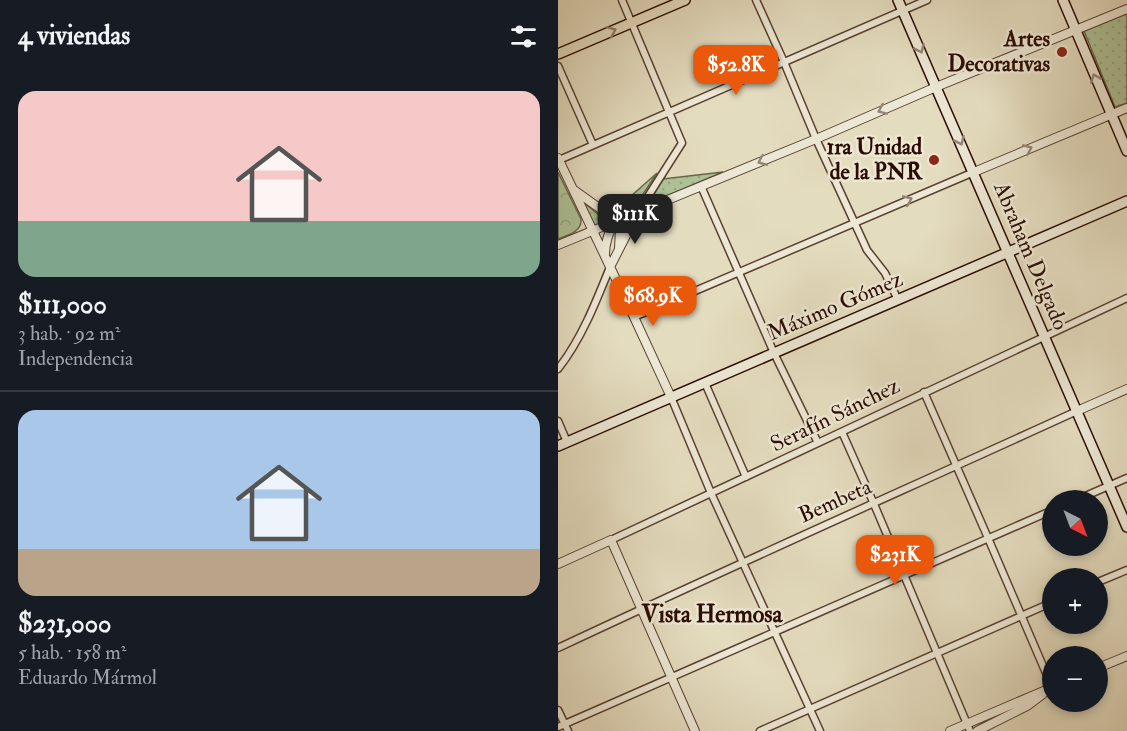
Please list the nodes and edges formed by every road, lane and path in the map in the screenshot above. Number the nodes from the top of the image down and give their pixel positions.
1 (622, 0) edge
2 (685, 0) edge
3 (756, 0) edge
4 (898, 0) edge
5 (927, 0) edge
6 (1063, 0) edge
7 (1127, 9) edge
8 (903, 10) junction
9 (631, 22) junction
10 (1075, 30) junction
11 (558, 54) edge
12 (784, 62) junction
13 (558, 66) edge
14 (936, 87) junction
15 (1127, 108) edge
16 (670, 112) junction
17 (1111, 115) junction
18 (816, 139) junction
19 (593, 145) junction
20 (1127, 151) edge
21 (559, 159) edge
22 (974, 172) junction
23 (701, 186) junction
24 (573, 189) junction
25 (1127, 201) edge
26 (638, 212) junction
27 (615, 221) junction
28 (854, 223) junction
29 (592, 231) junction
30 (558, 245) edge
31 (619, 248) junction
32 (1009, 253) junction
33 (605, 256) junction
34 (610, 267) junction
35 (739, 272) junction
36 (1127, 298) edge
37 (898, 300) junction
38 (634, 317) junction
39 (1045, 336) junction
40 (774, 353) junction
41 (558, 369) edge
42 (705, 383) junction
43 (1127, 389) edge
44 (924, 392) junction
45 (671, 397) junction
46 (1077, 411) junction
47 (558, 421) edge
48 (842, 432) junction
49 (818, 443) junction
50 (562, 444) edge
51 (956, 466) junction
52 (746, 477) junction
53 (1127, 478) edge
54 (1110, 485) junction
55 (1099, 490) edge
56 (711, 493) junction
57 (874, 504) junction
58 (1042, 515) edge
59 (1127, 527) edge
60 (988, 538) junction
61 (611, 540) junction
62 (743, 561) junction
63 (558, 564) edge
64 (1127, 570) edge
65 (903, 575) junction
66 (1108, 578) edge
67 (1042, 606) edge
68 (641, 609) junction
69 (1021, 615) junction
70 (775, 631) junction
71 (558, 648) edge
72 (938, 652) junction
73 (1127, 656) edge
74 (1042, 664) edge
75 (1108, 664) edge
76 (671, 676) junction
77 (1042, 692) edge
78 (1042, 695) edge
79 (810, 709) junction
80 (558, 710) edge
81 (561, 725) edge
82 (968, 728) edge
83 (568, 731) edge
84 (695, 731) edge
85 (760, 731) edge
86 (820, 731) edge
87 (950, 731) edge
88 (977, 731) edge

1 - 9 street
2 - 9 main road
3 - 12 street
4 - 8 main road, Abraham Delgado
5 - 8 street
6 - 10 main road
7 - 10 street
8 - 12 street
8 -> 14 main road, Abraham Delgado
11 -> 9 main road
9 - 16 street
10 - 14 street
17 -> 10 main road
12 - 16 street
12 - 18 street
13 - 19 street
14 -> 18 street
14 -> 22 main road, Abraham Delgado
15 - 17 street
16 - 19 street
16 - 26 street
17 - 20 main road
22 -> 17 street
18 -> 23 street
18 - 28 street
19 - 21 street
21 - 24 street
28 -> 22 street
22 - 32 main road, Abraham Delgado
23 - 26 street
23 - 35 street
24 - 27 street
24 - 29 street
25 - 32 main road, Máximo Gómez
26 - 27 street
26 - 31 street
27 - 29 street
27 - 31 street
27 - 33 street
28 - 35 street
28 - 37 street
29 - 30 street
29 - 33 street
31 - 34 street
32 - 37 main road, Máximo Gómez
32 - 39 main road, Abraham Delgado
33 - 34 street
34 - 38 street
34 - 41 street
35 - 38 street
35 - 40 street
36 - 39 street, Serafín Sánchez
37 - 40 main road, Máximo Gómez
38 - 45 street
39 - 44 street, Serafín Sánchez
39 - 46 main road, Abraham Delgado
40 - 42 main road, Máximo Gómez
40 - 49 street
42 - 45 main road, Máximo Gómez
42 - 52 street
43 - 46 street, Bembeta
44 - 48 street, Serafín Sánchez
44 - 51 street
45 - 50 main road, Máximo Gómez
45 - 56 street
46 - 51 street, Bembeta
46 - 54 main road, Abraham Delgado
47 - 50 street
48 - 49 street, Serafín Sánchez
48 - 57 street
49 - 52 street, Serafín Sánchez
51 - 57 street, Bembeta
51 - 60 street
52 - 56 street, Serafín Sánchez
53 - 54 street
54 - 55 street
54 - 59 main road, Abraham Delgado
56 - 61 street, Serafín Sánchez
56 - 62 street
57 - 62 street, Bembeta
57 - 65 street
58 - 60 street
60 - 65 street
60 - 69 street
61 - 63 street, Serafín Sánchez
61 - 68 street
62 - 68 street, Bembeta
62 - 70 street
64 - 66 street
65 - 70 street
65 - 72 street
67 - 69 street
68 - 71 street, Bembeta
68 - 76 street
69 - 72 street
69 - 74 street
70 - 76 street
70 - 79 street
72 - 79 street
72 - 82 street
73 - 75 street
76 - 81 street
76 - 84 street
77 - 82 street
78 - 88 street
79 - 85 street
79 - 86 street
80 - 81 street
81 - 83 street
82 - 87 street

